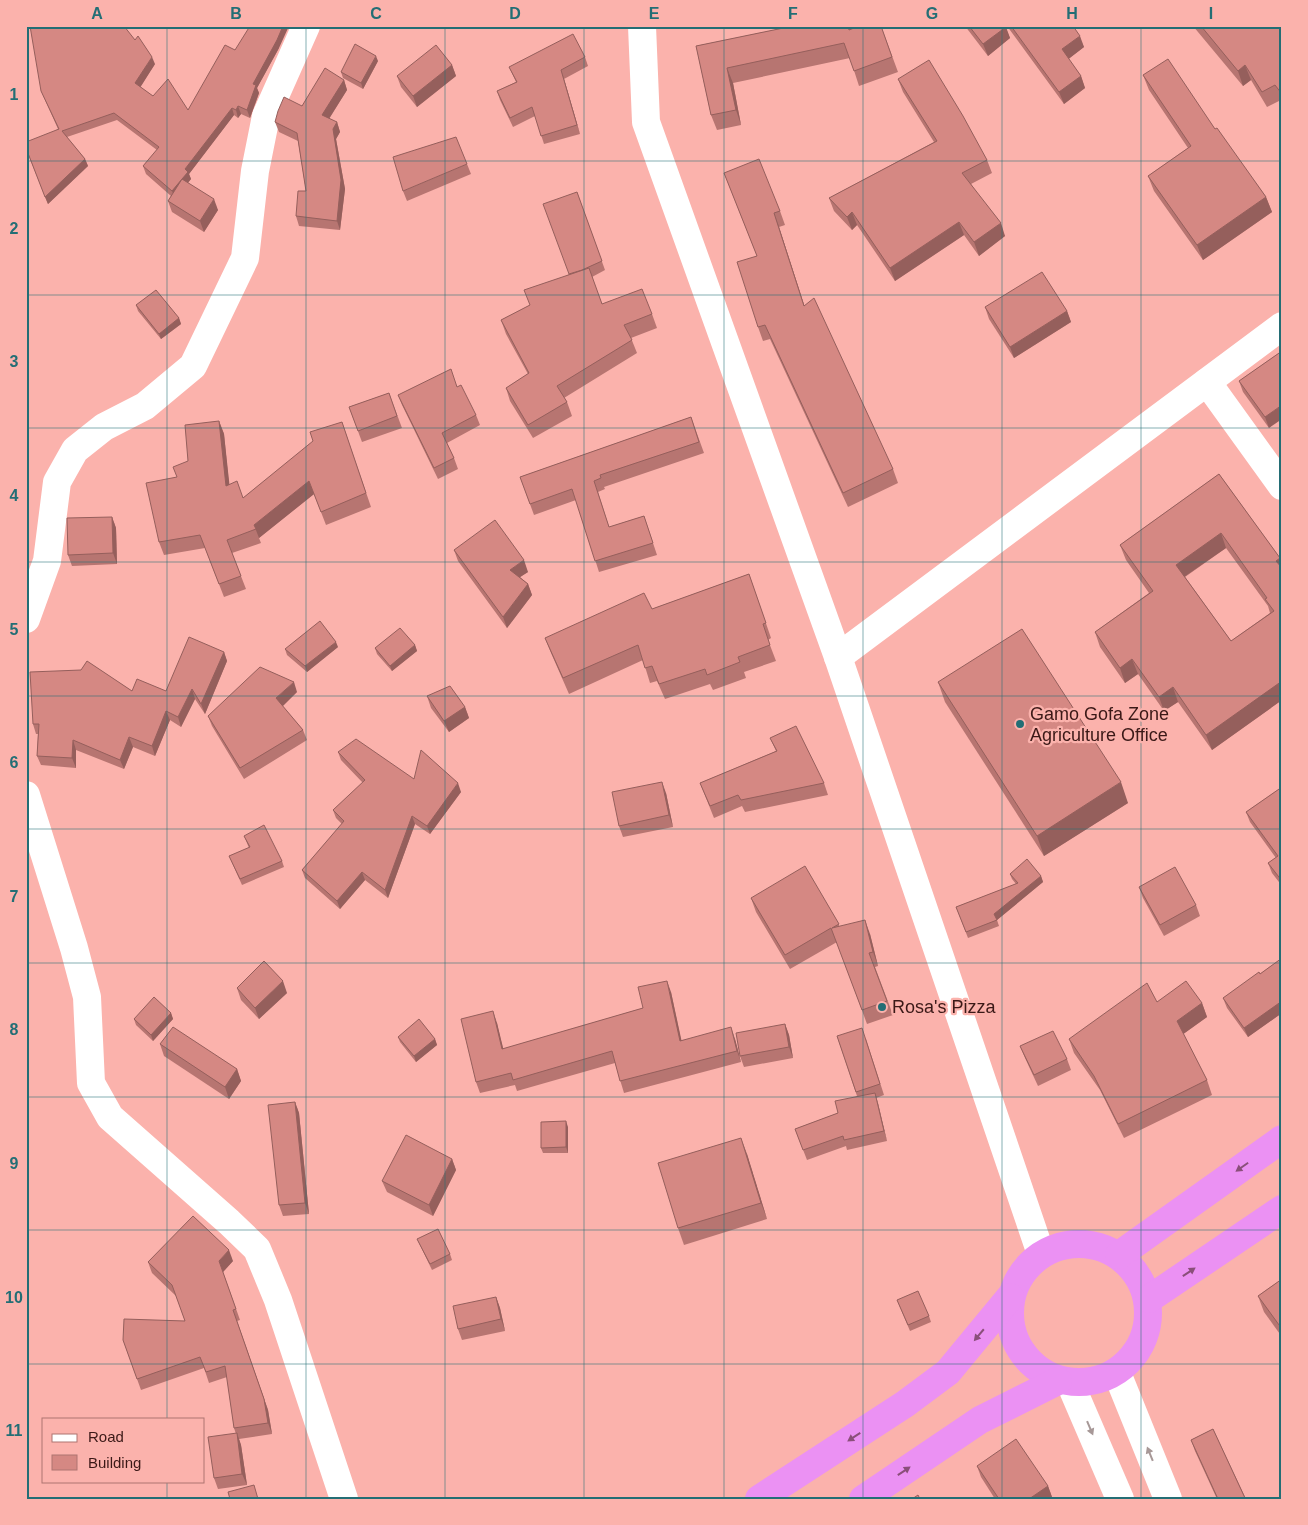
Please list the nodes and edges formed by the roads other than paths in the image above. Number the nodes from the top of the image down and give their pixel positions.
1 (306, 26) edge
2 (642, 26) edge
3 (1282, 326) edge
4 (1208, 382) junction
5 (1282, 486) edge
6 (26, 619) edge
7 (838, 657) junction
8 (26, 795) edge
9 (1282, 1139) edge
10 (1282, 1209) edge
11 (1041, 1254) junction
12 (1119, 1255) junction
13 (1010, 1298) junction
14 (1149, 1300) junction
15 (1117, 1373) junction
16 (1064, 1382) junction
17 (344, 1499) edge
18 (759, 1499) edge
19 (863, 1499) edge
20 (1120, 1499) edge
21 (1168, 1499) edge

1 - 6 street
2 - 7 street
3 - 4 street
4 - 5 street
4 - 7 street
7 - 11 street
8 - 17 street
9 -> 12 highway
14 -> 10 highway
11 - 12 highway
11 - 13 highway
12 - 14 highway
13 - 16 highway
13 -> 18 highway
14 - 15 highway
15 - 16 highway
21 -> 15 street
19 -> 16 highway
16 -> 20 street

